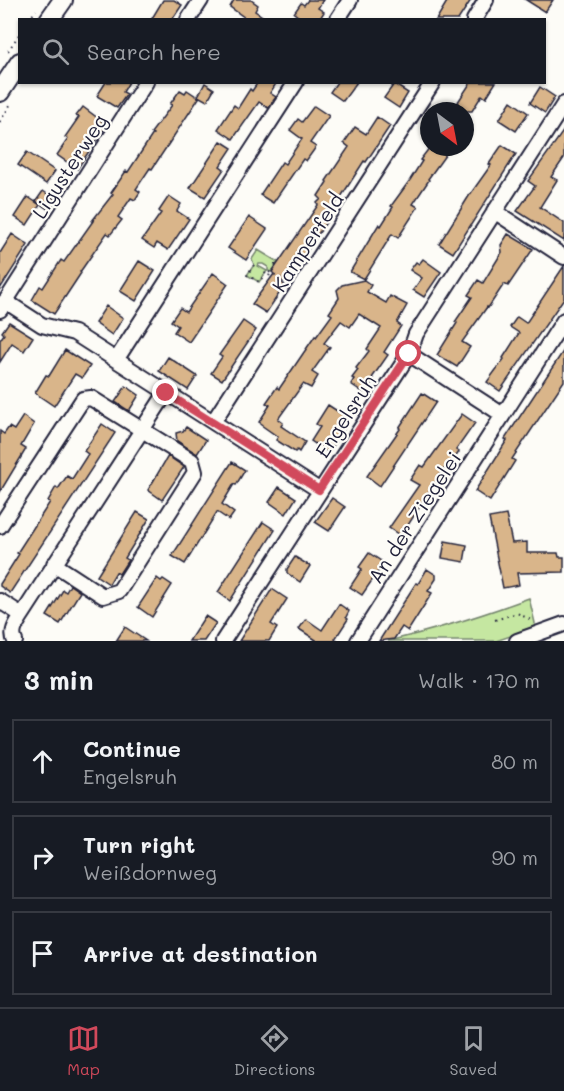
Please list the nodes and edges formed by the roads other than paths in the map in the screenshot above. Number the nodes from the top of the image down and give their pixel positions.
1 (63, 0) edge
2 (201, 0) edge
3 (350, 0) edge
4 (486, 0) edge
5 (50, 18) edge
6 (189, 18) edge
7 (338, 18) edge
8 (475, 18) edge
9 (12, 58) edge
10 (145, 84) edge
11 (295, 84) edge
12 (432, 84) edge
13 (0, 92) edge
14 (564, 104) edge
15 (494, 211) junction
16 (564, 257) edge
17 (3, 306) edge
18 (564, 320) edge
19 (409, 354) junction
20 (116, 360) junction
21 (166, 393) junction
22 (503, 415) junction
23 (213, 422) junction
24 (142, 429) junction
25 (319, 490) junction
26 (0, 526) edge
27 (54, 564) junction
28 (0, 600) edge
29 (22, 615) junction
30 (564, 624) edge
31 (15, 641) edge
32 (223, 641) edge
33 (358, 641) edge
34 (517, 641) edge

1 - 5 main road
2 - 6 street
3 - 7 street
4 - 8 street
9 - 13 main road
10 - 17 street, Ligusterweg
11 - 20 street
12 - 23 street, Kamperfeld
14 - 15 street, Engelsruh
15 - 16 street
15 - 19 street, Engelsruh
17 - 20 street
18 - 22 street, An der Ziegelei
19 - 22 street
19 - 25 street, Engelsruh
20 - 21 street
21 - 23 street
21 - 24 street
22 - 33 street, An der Ziegelei
23 - 25 street
24 - 26 street
24 - 27 street
24 - 27 street
25 - 32 street, Engelsruh
27 - 29 street
28 - 29 street
29 - 31 street
30 - 34 street

